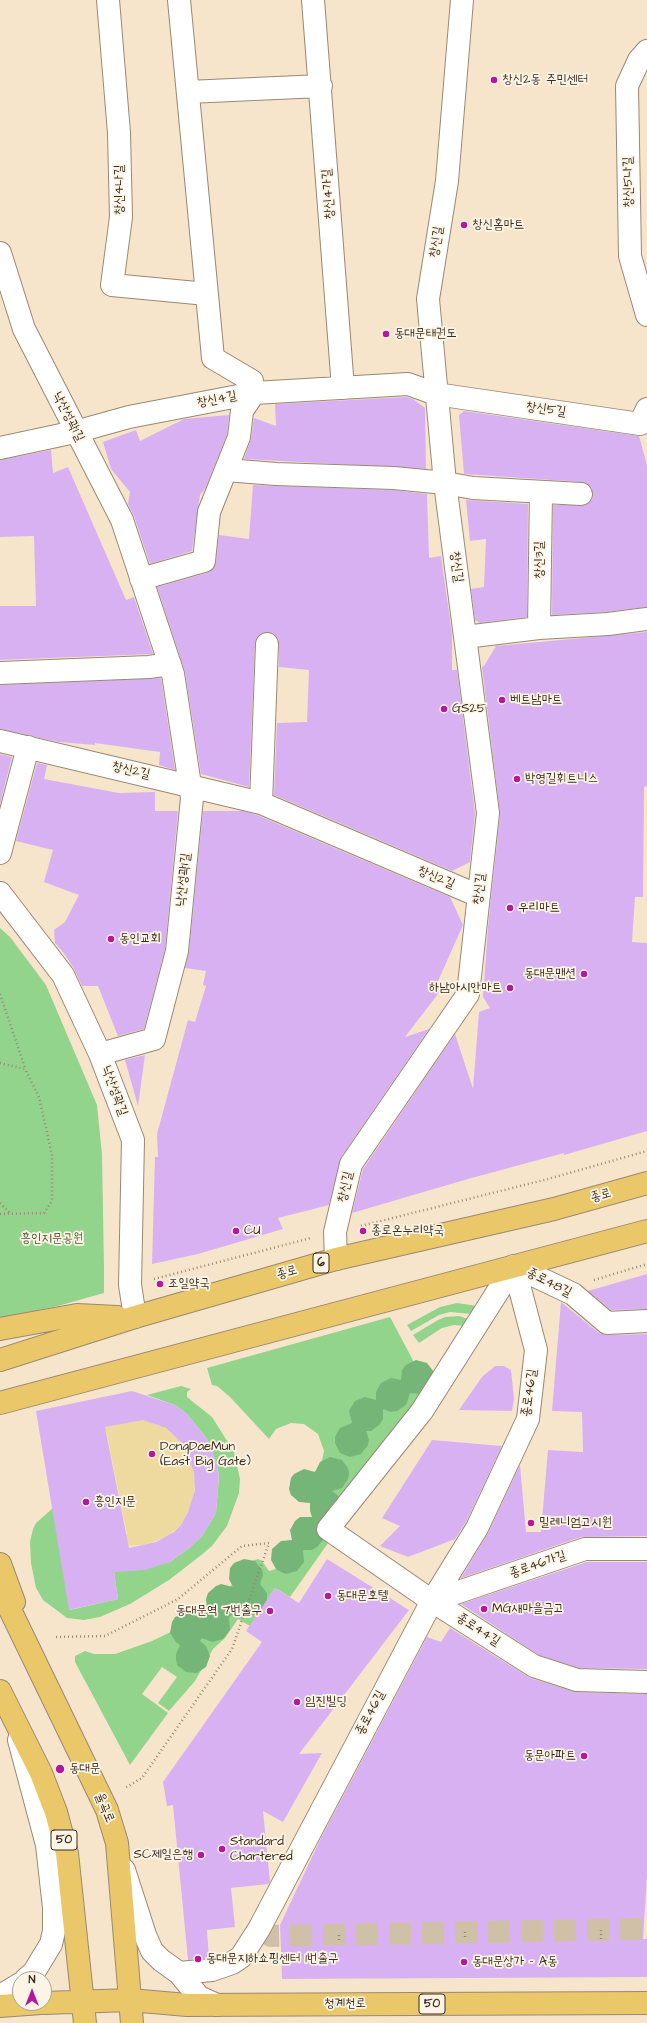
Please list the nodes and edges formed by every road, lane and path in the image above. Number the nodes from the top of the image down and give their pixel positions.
1 (108, 0) edge
2 (179, 0) edge
3 (313, 0) edge
4 (462, 0) edge
5 (647, 51) edge
6 (321, 86) junction
7 (188, 92) junction
8 (0, 253) edge
9 (6, 288) edge
10 (207, 294) junction
11 (647, 315) edge
12 (343, 388) junction
13 (254, 393) junction
14 (436, 394) junction
15 (645, 422) edge
16 (75, 432) junction
17 (0, 448) edge
18 (226, 470) junction
19 (445, 483) junction
20 (540, 492) junction
21 (581, 494) dead end
22 (142, 579) junction
23 (647, 619) edge
24 (540, 628) junction
25 (465, 637) junction
26 (267, 644) dead end
27 (170, 664) junction
28 (0, 673) edge
29 (0, 741) edge
30 (28, 747) junction
31 (190, 785) junction
32 (261, 803) junction
33 (0, 853) edge
34 (0, 893) edge
35 (479, 896) junction
36 (0, 994) edge
37 (100, 1054) junction
38 (0, 1063) edge
39 (25, 1069) junction
40 (647, 1151) edge
41 (647, 1183) edge
42 (0, 1203) edge
43 (10, 1213) junction
44 (0, 1214) edge
45 (647, 1231) edge
46 (335, 1232) junction
47 (336, 1259) junction
48 (514, 1266) junction
49 (130, 1285) junction
50 (135, 1317) junction
51 (647, 1321) edge
52 (0, 1329) edge
53 (0, 1360) edge
54 (9, 1401) edge
55 (0, 1411) edge
56 (647, 1549) edge
57 (0, 1564) edge
58 (0, 1589) edge
59 (432, 1600) junction
60 (56, 1637) dead end
61 (36, 1666) junction
62 (647, 1682) edge
63 (0, 1691) edge
64 (12, 1714) junction
65 (125, 1788) dead end
66 (117, 1843) junction
67 (601, 1930) dead end
68 (466, 1932) dead end
69 (339, 1934) dead end
70 (601, 1939) dead end
71 (466, 1940) dead end
72 (339, 1941) dead end
73 (35, 1971) edge
74 (179, 1973) junction
75 (12, 1989) edge
76 (0, 1996) edge
77 (130, 2000) junction
78 (647, 2003) edge
79 (12, 2005) edge
80 (52, 2005) edge
81 (217, 2005) junction
82 (0, 2006) edge
83 (84, 2013) edge
84 (132, 2023) edge

1 - 10 street, 창신4나길
2 - 7 street
3 - 6 street, 창신4가길
4 - 14 street, 창신길
5 - 11 street, 창신5나길
6 - 7 street
6 - 12 street, 창신4가길
7 - 10 street
8 - 9 street, 낙산성곽1길
9 - 16 street, 낙산성곽1길
10 - 13 street
12 - 13 street, 창신4길
12 - 14 street, 창신4길
13 - 16 street, 창신4길
13 - 18 street
14 - 15 street, 창신5길
14 - 19 street, 창신길
16 - 17 street, 창신4길
16 - 22 street, 낙산성곽1길
18 - 19 street
18 - 22 street
19 - 20 street
19 - 25 street, 창신길
20 - 21 street
20 - 24 street, 창신3길
22 - 27 street, 낙산성곽1길
23 - 24 street
24 - 25 street
25 - 35 street, 창신길
26 - 32 street
27 - 28 street
27 - 31 street, 낙산성곽1길
29 - 30 street, 창신2길
30 - 31 street, 창신2길
30 - 33 street
31 - 32 street, 창신2길
31 - 37 street, 낙산성곽1길
32 - 35 street, 창신2길
34 - 37 street, 낙산성곽길
35 - 46 street, 창신길
36 - 39 path
37 - 49 street, 낙산성곽길
38 - 39 path
39 - 43 path
40 - 46 path
41 - 47 main road, 종로 / 6
42 - 43 path
43 - 44 path
45 - 48 main road
46 - 47 street, 창신길
46 - 49 path
47 - 50 main road, 종로 / 6
48 - 51 street, 종로48길
48 - 54 main road
48 - 59 street, 종로46길
48 - 59 street, 종로44길
49 - 50 street, 낙산성곽길
50 - 52 main road
50 - 53 main road, 종로 / 6
54 - 55 main road
56 - 59 street, 종로46가길
57 - 61 main road
58 - 61 main road, 율곡로
59 - 62 street, 종로44길
59 - 74 street, 종로46길
60 - 65 path
61 - 66 main road, 율곡로
63 - 64 main road, 50
64 - 73 street
64 - 83 main road, 50
66 - 74 street
66 - 77 main road, 율곡로
67 - 70 path
68 - 71 path
69 - 72 path
74 - 81 street
75 - 76 street
77 - 81 main road, 청계천로 / 50
77 - 83 main road, 청계천로 / 50
77 - 84 main road, 율곡로
78 - 81 main road, 청계천로 / 50
79 - 82 main road
80 - 83 main road, 청계천로 / 50

